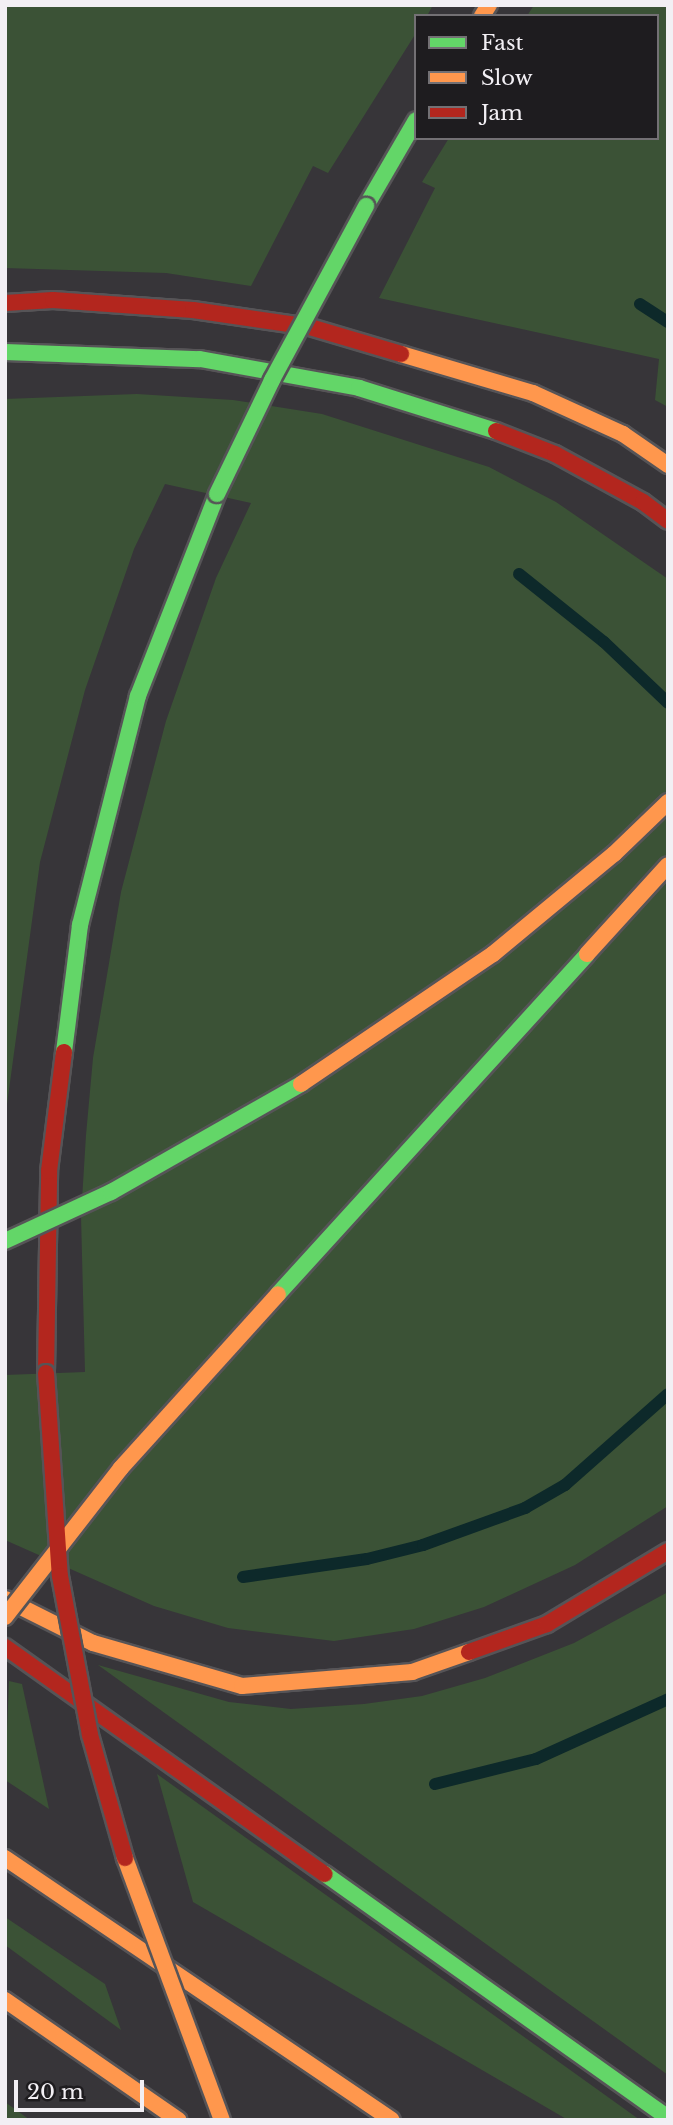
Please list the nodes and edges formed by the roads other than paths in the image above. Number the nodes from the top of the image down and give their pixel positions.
1 (414, 123) edge
2 (5, 303) edge
3 (5, 352) edge
4 (668, 465) edge
5 (668, 521) edge
6 (668, 802) edge
7 (668, 865) edge
8 (5, 1241) edge
9 (668, 1551) edge
10 (5, 1599) edge
11 (5, 1617) edge
12 (5, 1647) edge
13 (5, 1858) edge
14 (5, 2000) edge
15 (668, 2118) edge
16 (178, 2120) edge
17 (222, 2120) edge
18 (392, 2120) edge

1 - 17 highway, bridge
2 - 4 highway
3 - 5 highway
6 - 8 highway, bridge
7 - 11 highway, bridge
9 - 10 highway
12 - 15 highway
13 - 18 highway
14 - 16 highway

